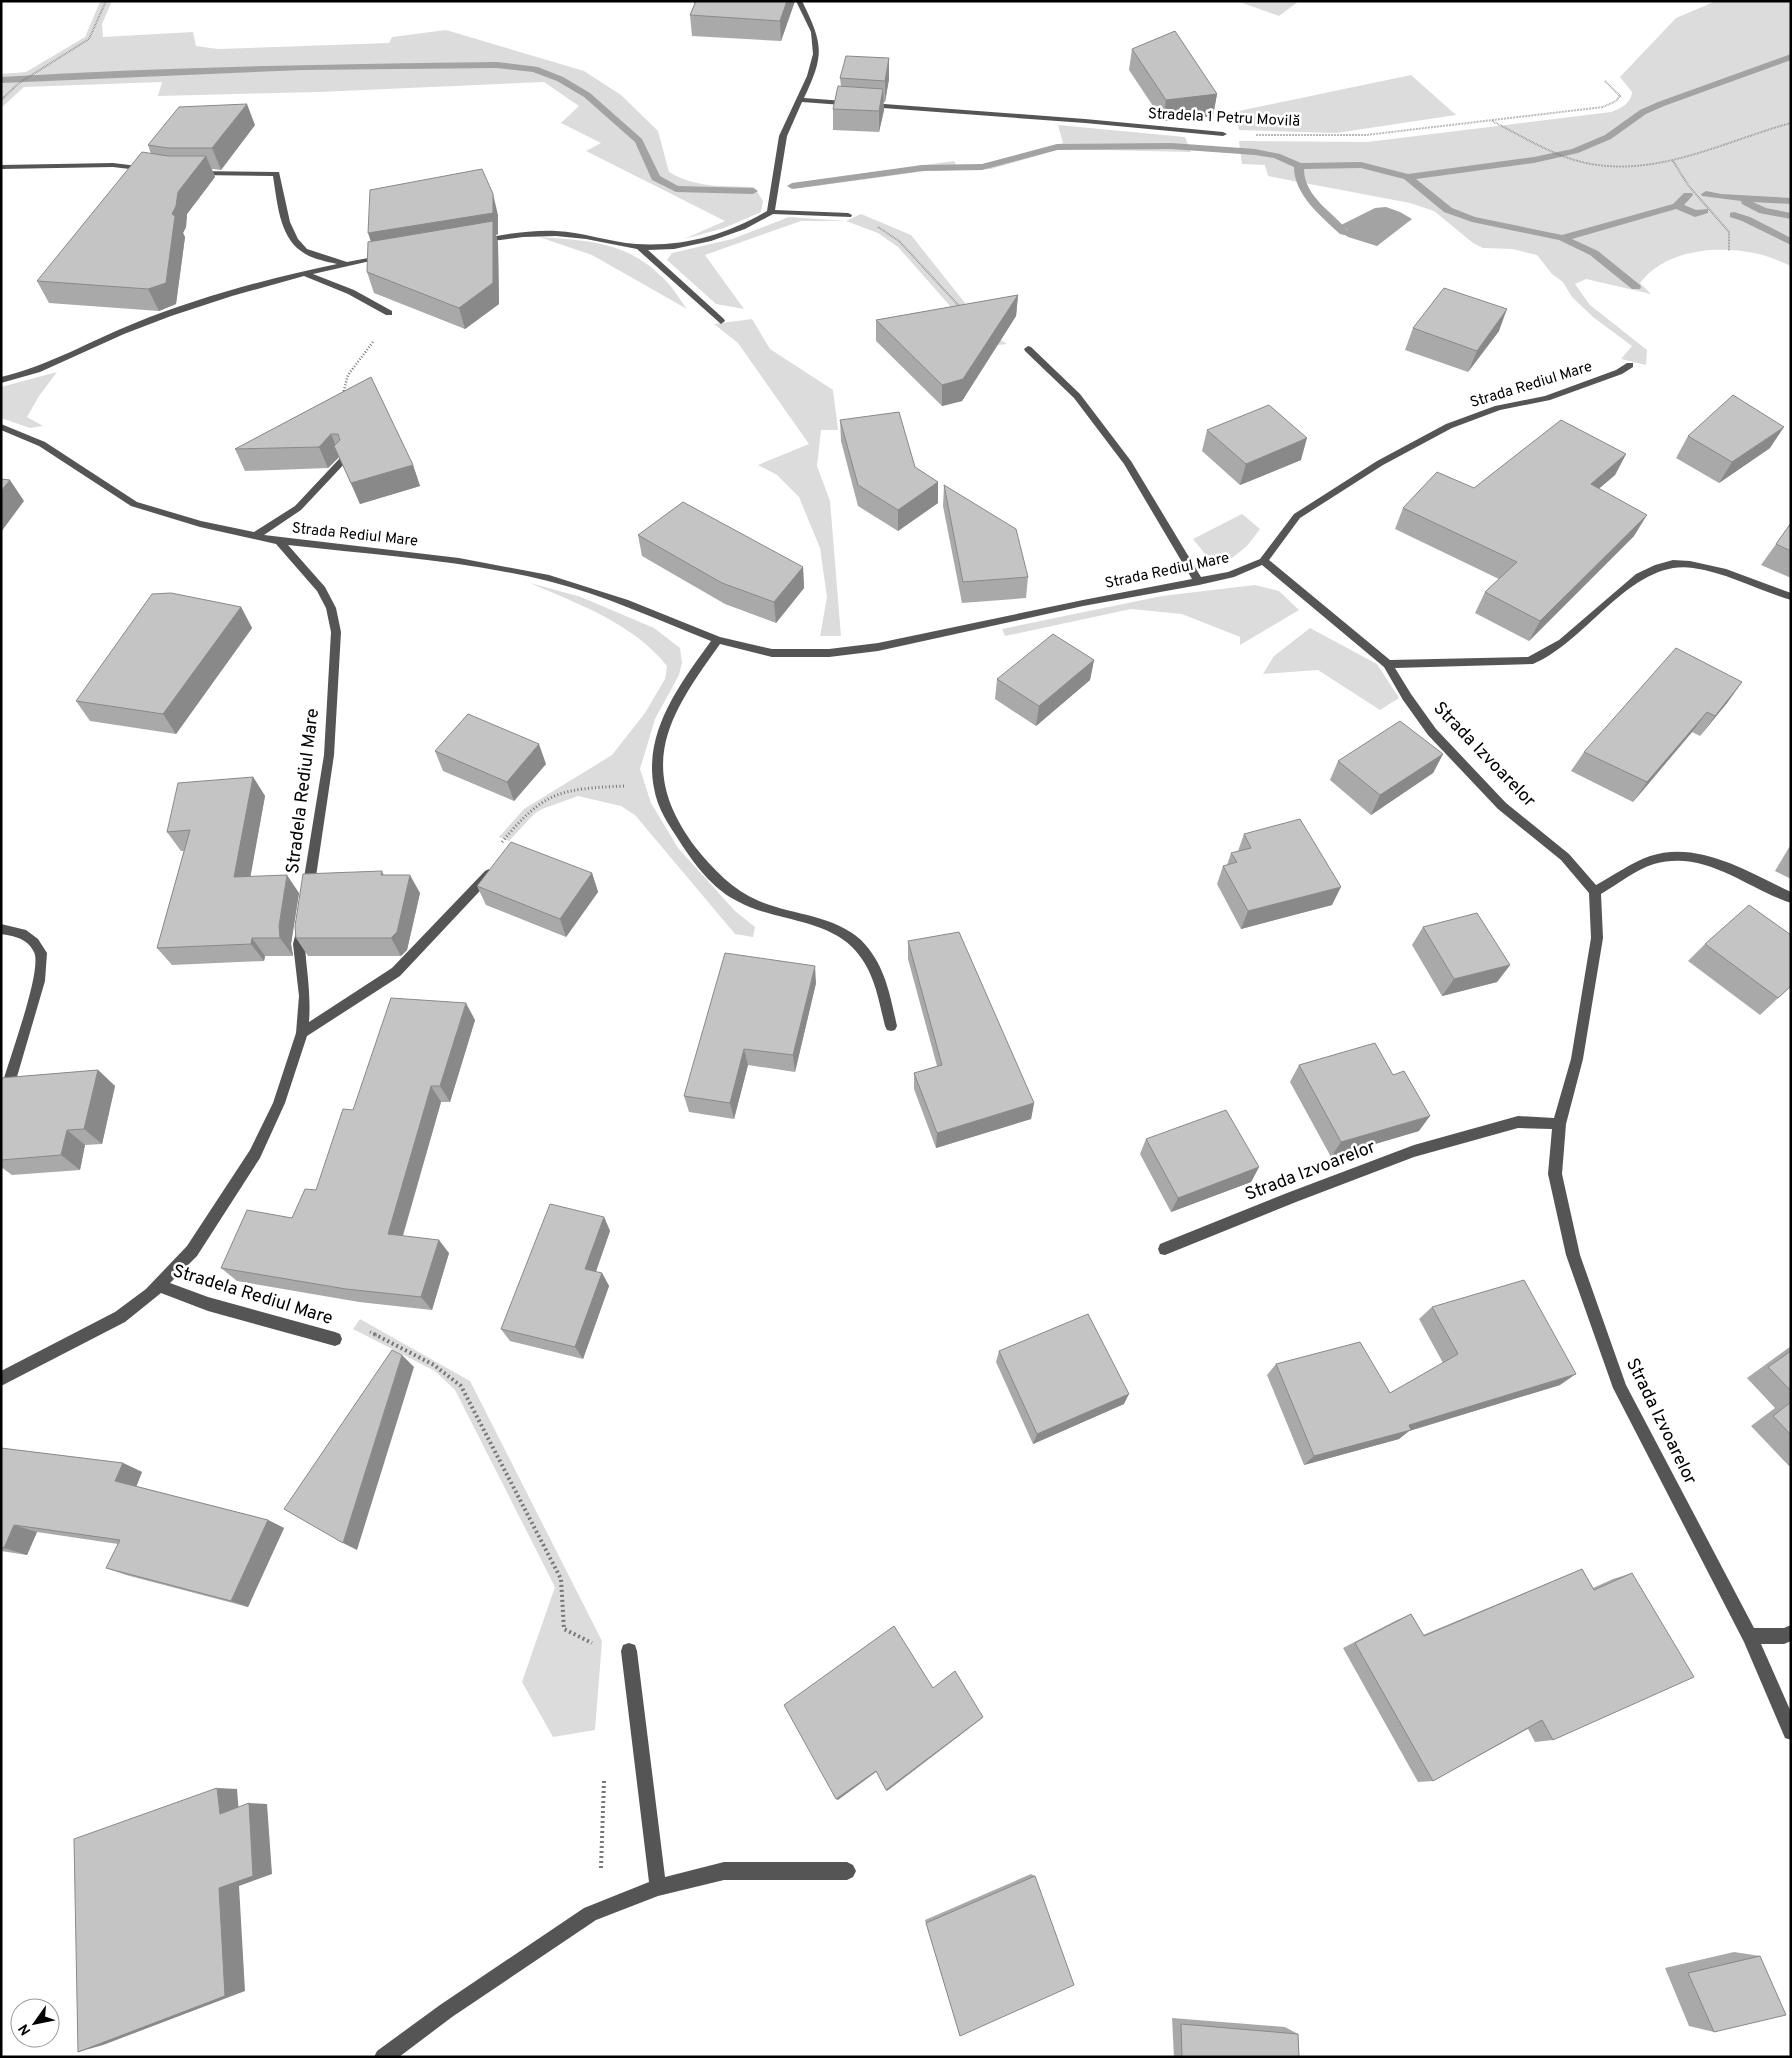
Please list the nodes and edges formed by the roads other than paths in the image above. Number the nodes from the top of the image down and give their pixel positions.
1 (798, 1) edge
2 (800, 100) junction
3 (1223, 134) road end
4 (1, 167) edge
5 (158, 170) edge
6 (187, 173) edge
7 (771, 212) junction
8 (848, 215) road end
9 (471, 242) edge
10 (639, 246) junction
11 (389, 257) edge
12 (347, 264) junction
13 (303, 273) junction
14 (389, 313) road end
15 (721, 321) dead end
16 (1028, 349) dead end
17 (1630, 365) dead end
18 (1, 380) edge
19 (1, 426) edge
20 (344, 459) edge
21 (254, 537) junction
22 (279, 541) junction
23 (1263, 561) junction
24 (1199, 582) junction
25 (1791, 597) edge
26 (718, 640) junction
27 (1388, 664) junction
28 (501, 861) edge
29 (1595, 892) junction
30 (1791, 898) edge
31 (1, 929) edge
32 (891, 1026) dead end
33 (302, 1032) junction
34 (1, 1110) edge
35 (1559, 1124) junction
36 (1165, 1249) dead end
37 (159, 1286) junction
38 (335, 1339) dead end
39 (1, 1379) edge
40 (1791, 1633) edge
41 (1750, 1636) junction
42 (629, 1651) dead end
43 (1791, 1732) edge
44 (847, 1871) dead end
45 (658, 1887) junction
46 (383, 2057) edge

1 - 2 street
2 - 3 street, Stradela 1 Petru Movilă
2 - 7 street
4 - 5 street
6 - 12 street
7 - 8 street
7 - 10 street
9 - 10 street
10 - 15 street
11 - 12 street
12 - 13 street
13 - 14 street
13 - 18 street
16 - 24 street
17 - 23 street, Strada Rediul Mare
19 - 21 street, Strada Rediul Mare
20 - 21 street
21 - 22 street, Strada Rediul Mare
22 - 26 street, Strada Rediul Mare
22 - 33 street, Stradela Rediul Mare
23 - 24 street, Strada Rediul Mare
23 - 27 street, Strada Izvoarelor
24 - 26 street, Strada Rediul Mare
25 - 27 street
26 - 32 street
27 - 29 street, Strada Izvoarelor
28 - 33 street
29 - 30 street
29 - 35 street, Strada Izvoarelor
31 - 34 street
33 - 37 street, Stradela Rediul Mare
35 - 36 street, Strada Izvoarelor
35 - 41 street, Strada Izvoarelor
37 - 38 street, Stradela Rediul Mare
37 - 39 street, Stradela Rediul Mare
40 - 41 street
41 - 43 street, Strada Izvoarelor
42 - 45 street
44 - 45 street
45 - 46 street

